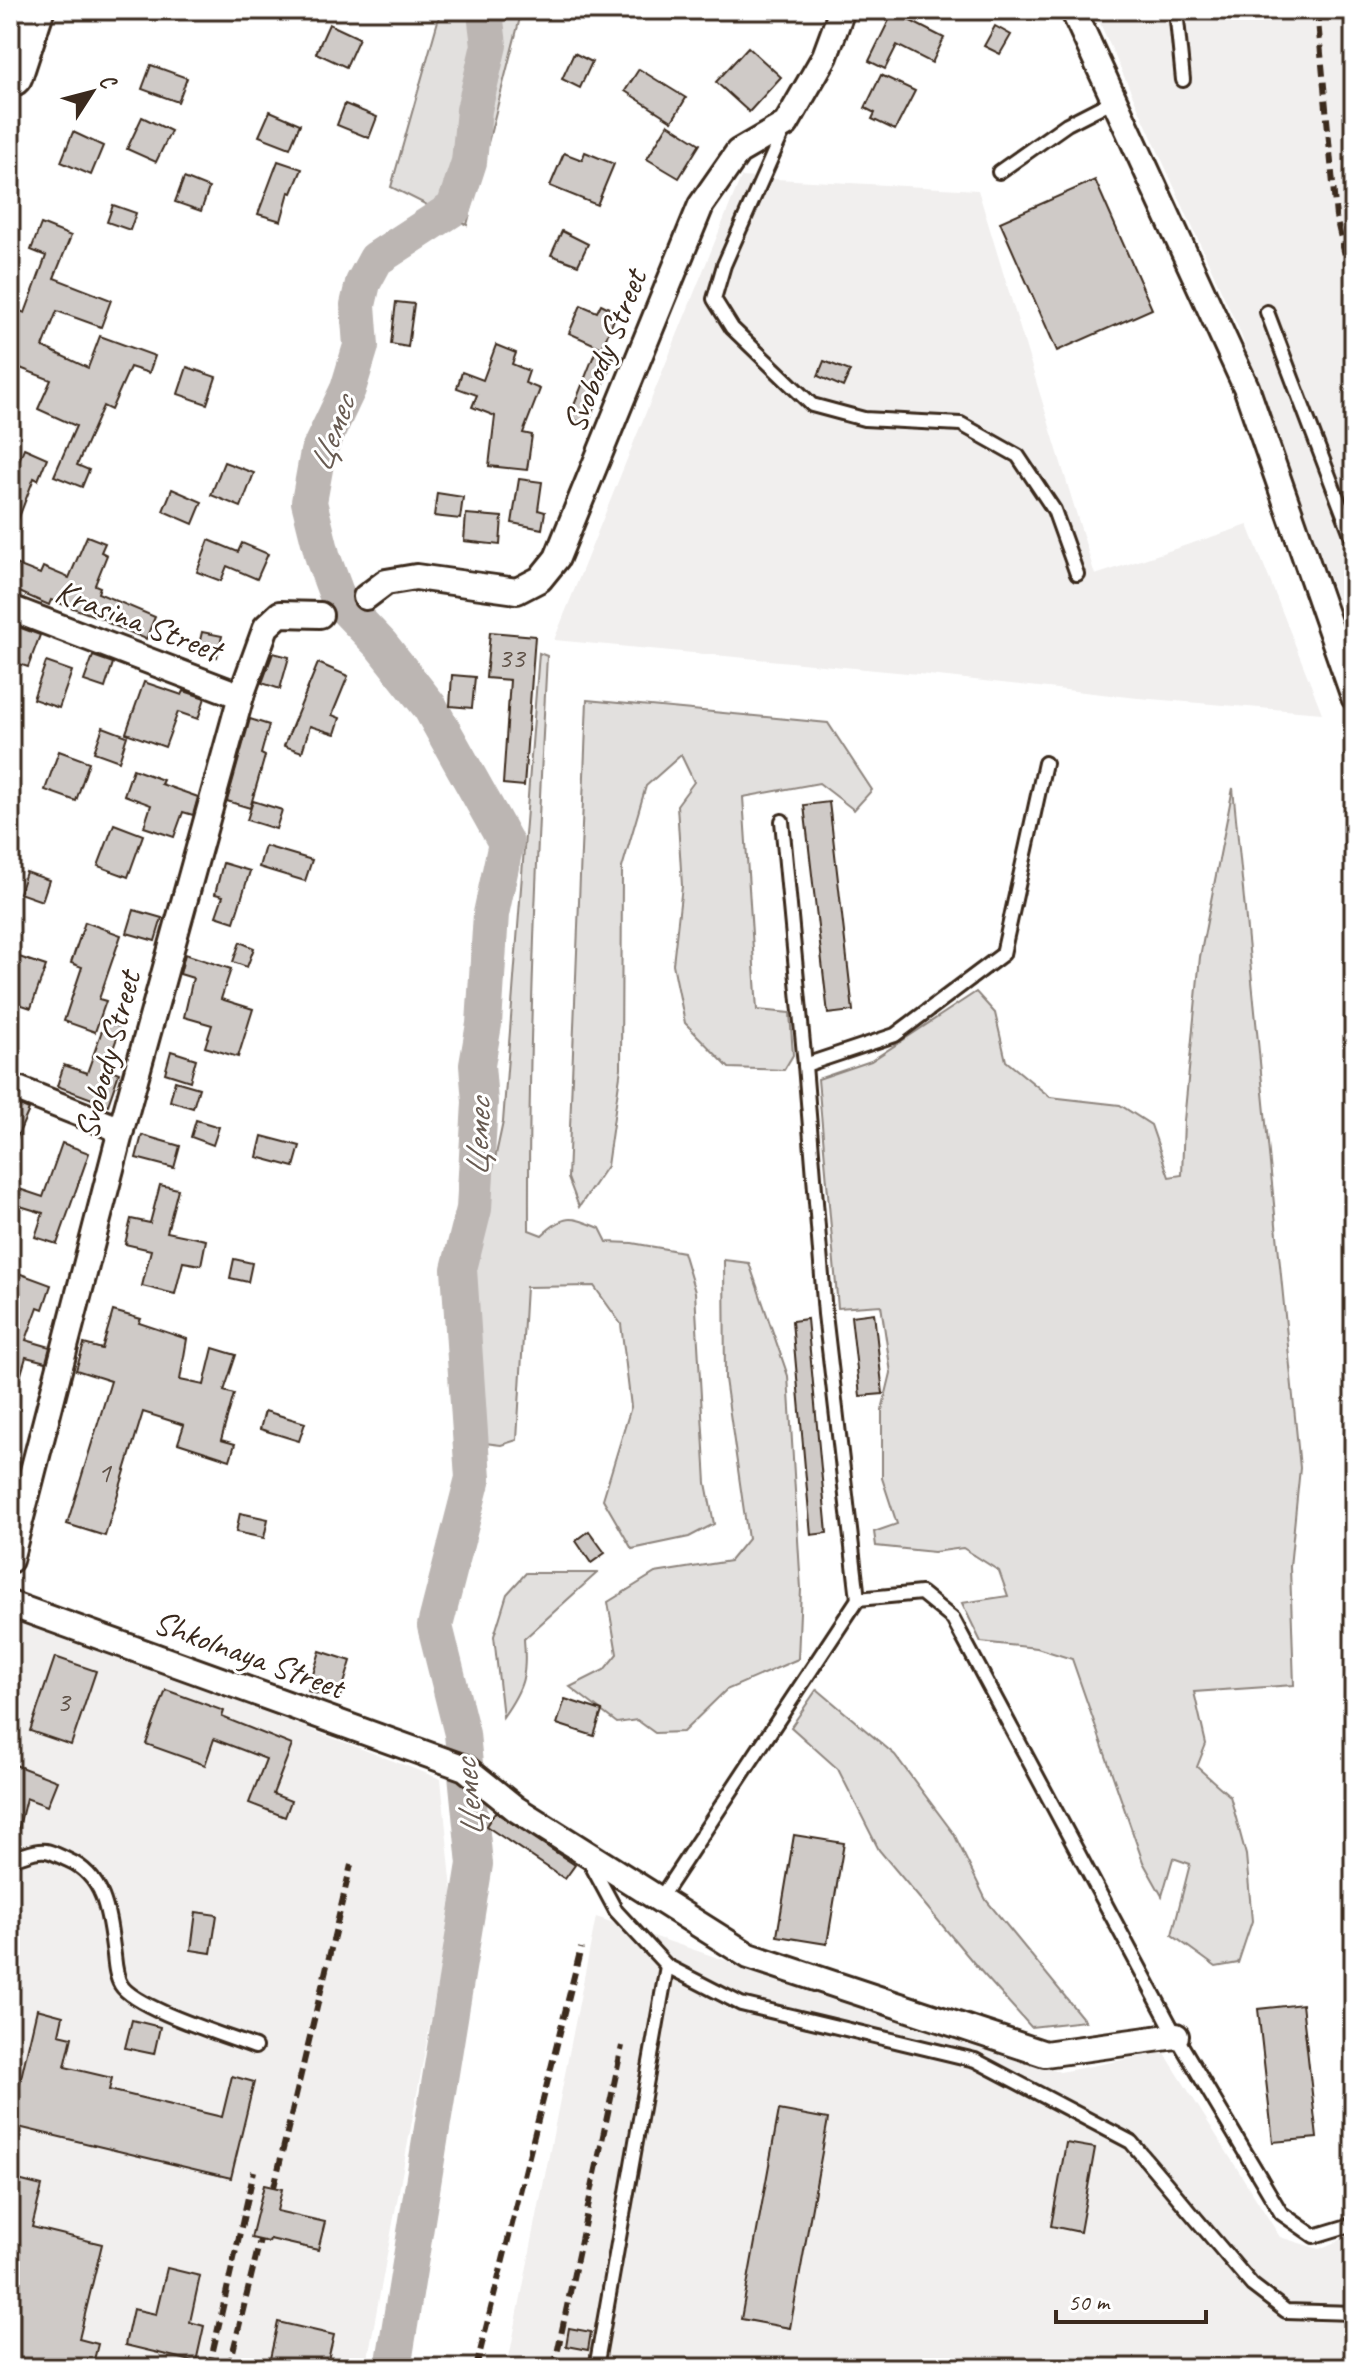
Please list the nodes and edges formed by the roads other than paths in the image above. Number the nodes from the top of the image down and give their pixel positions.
1 (31, 10) edge
2 (842, 10) edge
3 (1073, 10) edge
4 (1176, 10) edge
5 (10, 74) edge
6 (1183, 80) dead end
7 (1114, 100) junction
8 (786, 124) junction
9 (999, 172) dead end
10 (1267, 312) dead end
11 (1354, 542) edge
12 (1077, 574) dead end
13 (366, 597) dead end
14 (10, 608) edge
15 (320, 615) dead end
16 (1346, 654) edge
17 (241, 696) junction
18 (1354, 697) edge
19 (1045, 763) dead end
20 (782, 821) dead end
21 (805, 1065) junction
22 (10, 1086) edge
23 (121, 1130) junction
24 (10, 1560) edge
25 (858, 1599) junction
26 (10, 1604) edge
27 (584, 1853) junction
28 (10, 1858) edge
29 (659, 1900) junction
30 (667, 1966) junction
31 (1176, 2036) junction
32 (255, 2047) dead end
33 (1354, 2224) edge
34 (1354, 2313) edge
35 (601, 2367) edge

1 - 5 highway
2 - 8 street, Svobody Street
3 - 7 street
4 - 6 lane
7 - 9 lane
7 - 16 street
8 - 12 lane
8 - 13 street, Svobody Street
10 - 11 lane
14 - 17 street, Krasina Street
15 - 17 street, Svobody Street
16 - 18 street
17 - 23 street, Svobody Street
19 - 21 lane
20 - 21 lane
21 - 25 lane
22 - 23 street
23 - 24 street, Svobody Street
25 - 29 lane
25 - 31 lane
26 - 27 street, Shkolnaya Street
27 - 29 street, Shkolnaya Street
27 - 30 lane
28 - 32 lane
29 - 31 street, Shkolnaya Street
30 - 34 lane
30 - 35 lane
31 - 33 lane

